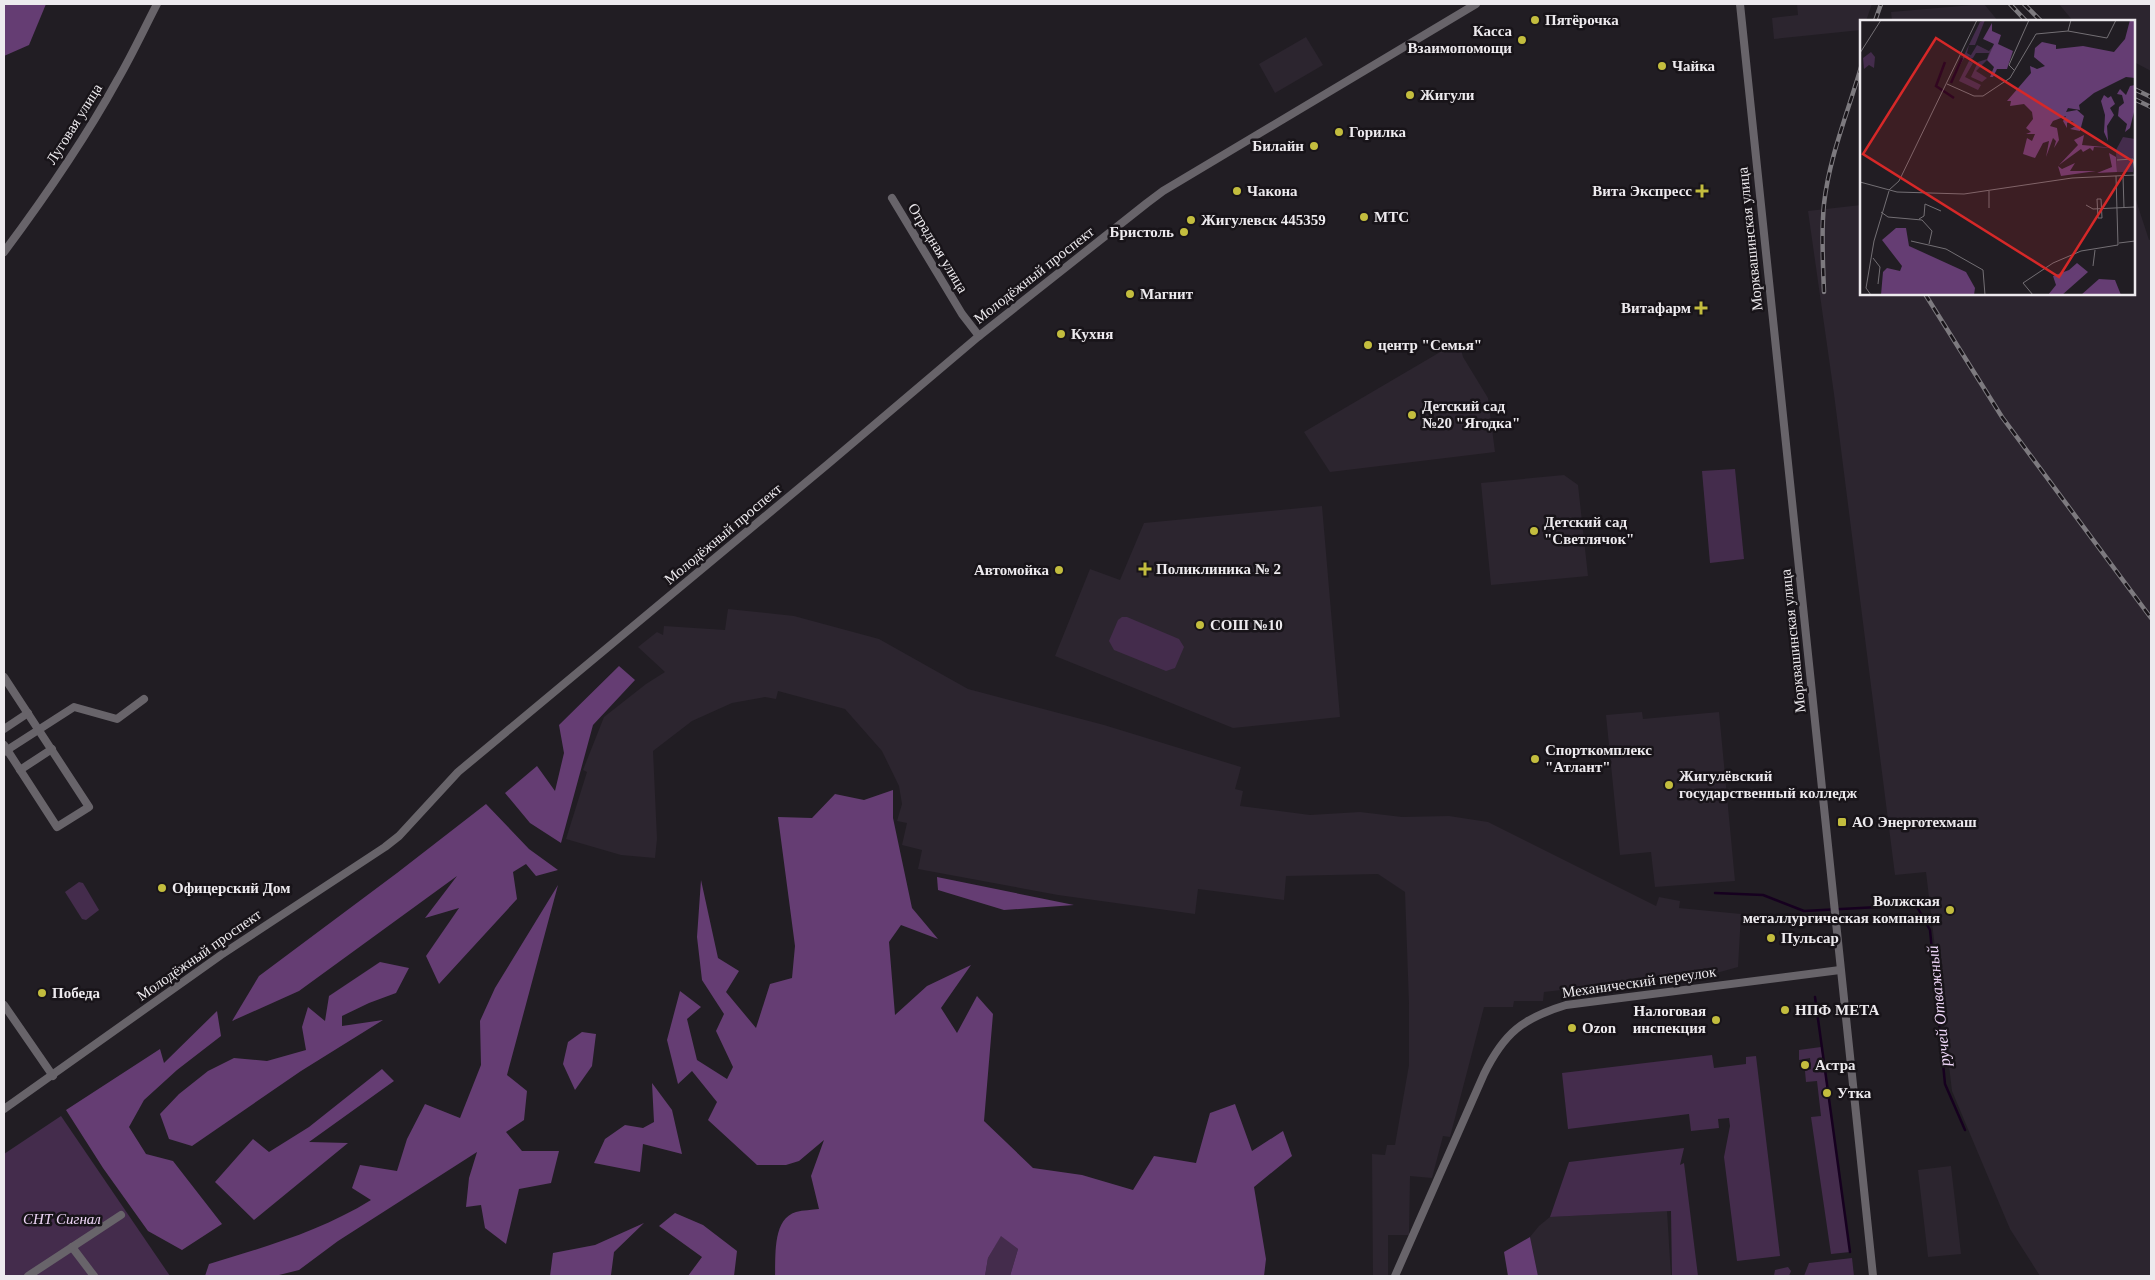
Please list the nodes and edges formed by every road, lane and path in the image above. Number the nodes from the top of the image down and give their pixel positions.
1 (157, 4) edge
2 (1476, 4) edge
3 (1740, 4) edge
4 (892, 198) dead end
5 (4, 252) edge
6 (979, 336) junction
7 (4, 677) edge
8 (144, 699) dead end
9 (28, 713) junction
10 (4, 729) edge
11 (39, 730) junction
12 (5, 749) edge
13 (52, 749) junction
14 (20, 770) junction
15 (1840, 970) junction
16 (4, 1005) edge
17 (53, 1076) junction
18 (4, 1109) edge
19 (122, 1215) dead end
20 (72, 1247) junction
21 (28, 1276) edge
22 (94, 1276) edge
23 (1396, 1276) edge
24 (1873, 1276) edge

1 - 5 street, Луговая улица
2 - 6 street, Молодёжный проспект
3 - 15 street, Морквашинская улица
4 - 6 street, Отрадная улица
6 - 17 street, Молодёжный проспект
7 - 9 street
8 - 11 street
9 - 10 street
9 - 11 street
11 - 12 street
11 - 13 street
12 - 14 street
13 - 14 street
13 - 14 street
15 - 23 street, Механический переулок
15 - 24 street, Морквашинская улица
16 - 17 street
17 - 18 street, Молодёжный проспект
19 - 20 street
20 - 21 street
20 - 22 street

